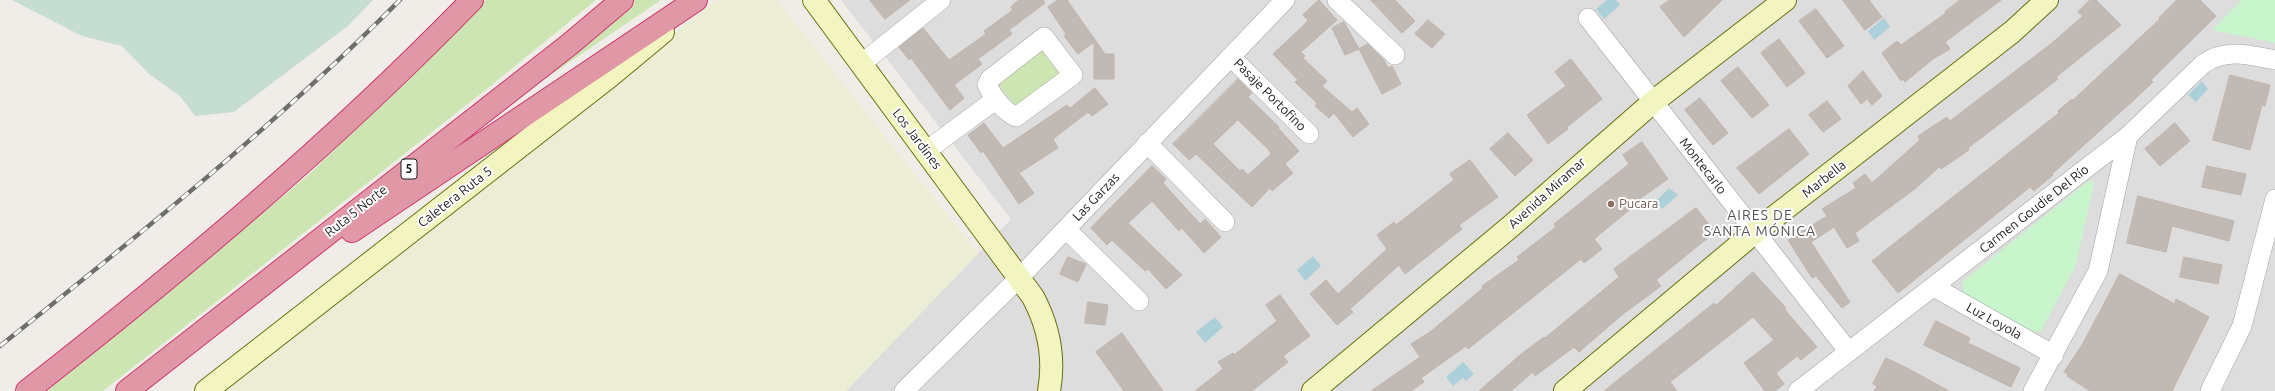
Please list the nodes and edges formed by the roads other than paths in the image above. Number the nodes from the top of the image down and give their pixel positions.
1 (472, 0) edge
2 (622, 0) edge
3 (696, 0) edge
4 (701, 0) edge
5 (814, 0) edge
6 (941, 0) edge
7 (1285, 0) edge
8 (1337, 0) edge
9 (1785, 0) edge
10 (2047, 0) edge
11 (1588, 18) dead end
12 (1395, 55) dead end
13 (1231, 57) junction
14 (2275, 60) edge
15 (861, 64) junction
16 (995, 100) dead end
17 (1653, 102) junction
18 (1309, 134) dead end
19 (2128, 136) junction
20 (1148, 143) junction
21 (926, 151) junction
22 (2275, 199) edge
23 (1225, 222) dead end
24 (1066, 229) junction
25 (1755, 232) junction
26 (1018, 278) junction
27 (1934, 287) junction
28 (1138, 301) dead end
29 (195, 336) junction
30 (1849, 352) junction
31 (2054, 354) junction
32 (1808, 389) edge
33 (27, 391) edge
34 (127, 391) edge
35 (206, 391) edge
36 (904, 391) edge
37 (1049, 391) edge
38 (1313, 391) edge
39 (1565, 391) edge
40 (2034, 391) edge
41 (2210, 391) edge

1 - 33 highway
2 - 29 highway, Ruta 5 Norte / 5
3 - 29 highway
4 - 35 street, Caletera Ruta 5
5 - 15 street, Los Jardines
6 - 15 street
7 - 13 street, Las Garzas
8 - 12 street
9 - 17 street, Avenida Miramar
10 - 25 street, Marbella
11 - 17 street, Montecarlo
13 - 18 street, Pasaje Portofino
13 - 20 street, Las Garzas
14 - 19 street, Carmen Goudie Del Río
15 - 21 street, Los Jardines
16 - 21 street
17 - 25 street, Montecarlo
17 - 38 street, Avenida Miramar
19 - 27 street, Carmen Goudie Del Río
19 - 31 street
20 - 23 street
20 - 24 street, Las Garzas
21 - 26 street, Los Jardines
22 - 41 street
24 - 26 street, Las Garzas
24 - 28 street
25 - 30 street, Montecarlo
25 - 39 street, Marbella
26 - 36 street, Las Garzas
26 - 37 street, Los Jardines
27 - 30 street, Carmen Goudie Del Río
27 - 31 street, Luz Loyola
29 - 34 highway, Ruta 5 Norte / 5
30 - 32 street, Carmen Goudie Del Río
31 - 40 street

